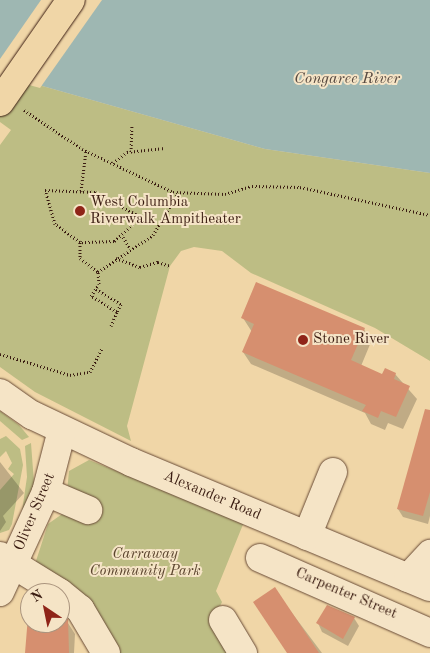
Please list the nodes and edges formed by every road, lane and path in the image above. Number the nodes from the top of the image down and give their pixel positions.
1 (71, 0) edge
2 (8, 103) edge
3 (132, 126) dead end
4 (165, 148) dead end
5 (86, 151) junction
6 (131, 152) junction
7 (112, 163) junction
8 (80, 191) junction
9 (178, 193) junction
10 (430, 215) edge
11 (123, 237) junction
12 (80, 242) junction
13 (130, 248) junction
14 (116, 258) junction
15 (170, 266) dead end
16 (98, 272) junction
17 (96, 289) junction
18 (117, 312) junction
19 (111, 326) dead end
20 (102, 348) dead end
21 (0, 354) edge
22 (0, 393) edge
23 (62, 430) junction
24 (333, 472) dead end
25 (46, 492) junction
26 (88, 510) dead end
27 (307, 536) junction
28 (430, 554) edge
29 (7, 558) edge
30 (260, 558) dead end
31 (419, 582) edge
32 (45, 583) edge
33 (0, 592) edge
34 (70, 601) edge
35 (223, 620) dead end
36 (430, 633) edge
37 (106, 653) edge
38 (243, 653) edge

1 - 2 main road, bridge
2 - 5 path
3 - 6 path
4 - 6 path
5 - 7 path
5 - 8 path
6 - 7 path
7 - 9 path
8 - 11 path
8 - 12 path
9 - 10 path
9 - 13 path
11 - 12 path
11 - 13 path
12 - 16 path
13 - 14 path
14 - 15 path
14 - 16 path
16 - 17 path
17 - 18 path
17 - 18 path
18 - 19 path
20 - 21 path
22 - 23 street, Alexander Road
23 - 25 street, Oliver Street
23 - 27 street, Alexander Road
24 - 27 street
25 - 26 street
25 - 29 street, Oliver Street
27 - 31 street, Alexander Road
28 - 31 street
29 - 32 street
29 - 33 street, Oliver Street
30 - 36 street, Carpenter Street
34 - 37 street
35 - 38 street

